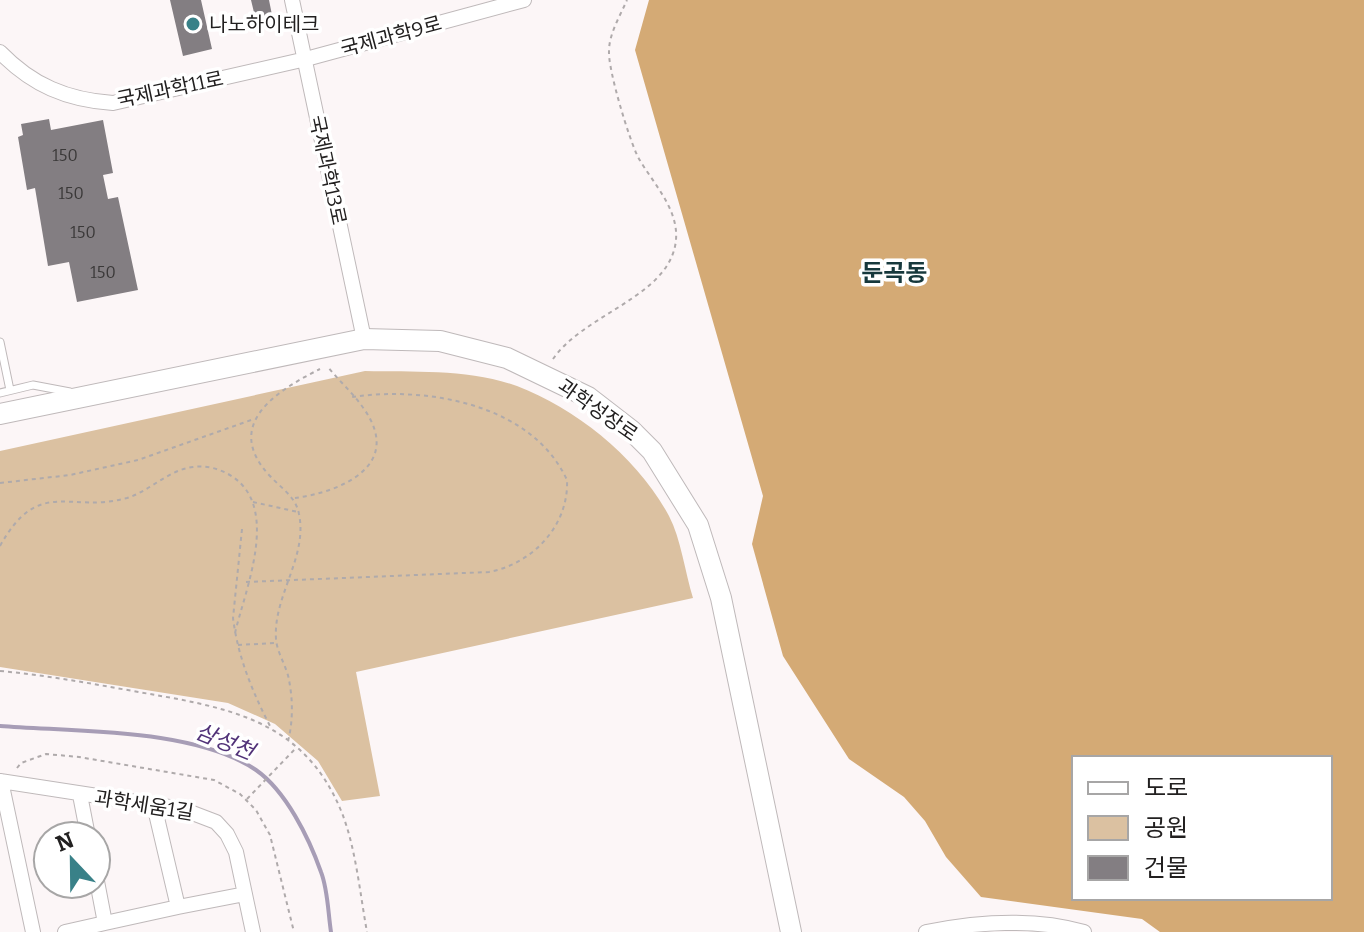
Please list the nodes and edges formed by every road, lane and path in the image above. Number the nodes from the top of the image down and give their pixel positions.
1 (292, 0) edge
2 (524, 0) edge
3 (627, 0) edge
4 (0, 52) edge
5 (306, 59) junction
6 (364, 339) junction
7 (0, 342) edge
8 (328, 367) dead end
9 (320, 369) dead end
10 (544, 374) junction
11 (10, 390) junction
12 (0, 393) edge
13 (88, 396) junction
14 (352, 397) junction
15 (0, 414) edge
16 (254, 419) junction
17 (0, 483) edge
18 (292, 498) junction
19 (252, 502) junction
20 (299, 512) junction
21 (242, 529) dead end
22 (0, 546) edge
23 (289, 580) junction
24 (246, 582) junction
25 (235, 633) junction
26 (277, 642) junction
27 (238, 645) junction
28 (0, 671) edge
29 (271, 729) junction
30 (288, 741) junction
31 (296, 748) junction
32 (0, 781) edge
33 (80, 795) junction
34 (246, 800) dead end
35 (154, 805) junction
36 (85, 820) edge
37 (245, 894) junction
38 (101, 900) edge
39 (178, 907) junction
40 (105, 923) junction
41 (33, 932) edge
42 (65, 932) edge
43 (253, 932) edge
44 (367, 932) edge
45 (791, 932) edge
46 (926, 932) edge
47 (1084, 932) edge

1 - 5 street, 국제과학13로
2 - 5 street, 국제과학9로
3 - 10 path
4 - 5 street, 국제과학11로
5 - 6 street, 국제과학13로
6 - 10 street, 과학성장로
6 - 13 street, 과학성장로
7 - 11 lane
8 - 14 path
9 - 16 path
10 - 45 street, 과학성장로
11 - 12 lane
11 - 13 lane
13 - 15 street, 과학성장로
14 - 18 path
14 - 23 path
16 - 17 path
16 - 18 path
18 - 20 path
19 - 20 path
19 - 22 path
19 - 24 path
20 - 23 path
21 - 25 path
23 - 24 path
23 - 26 path
24 - 25 path
25 - 27 path
26 - 27 path
26 - 30 path
27 - 29 path
28 - 29 path
29 - 30 path
30 - 31 path
31 - 34 path
31 - 44 path
32 - 33 street, 과학세움1길
32 - 41 street, 과학세움1길
33 - 35 street, 과학세움1길
33 - 36 street
35 - 37 street, 과학세움1길
35 - 39 street
37 - 39 street
37 - 43 street, 과학세움1길
38 - 40 street
39 - 40 street
40 - 42 street
46 - 47 street

